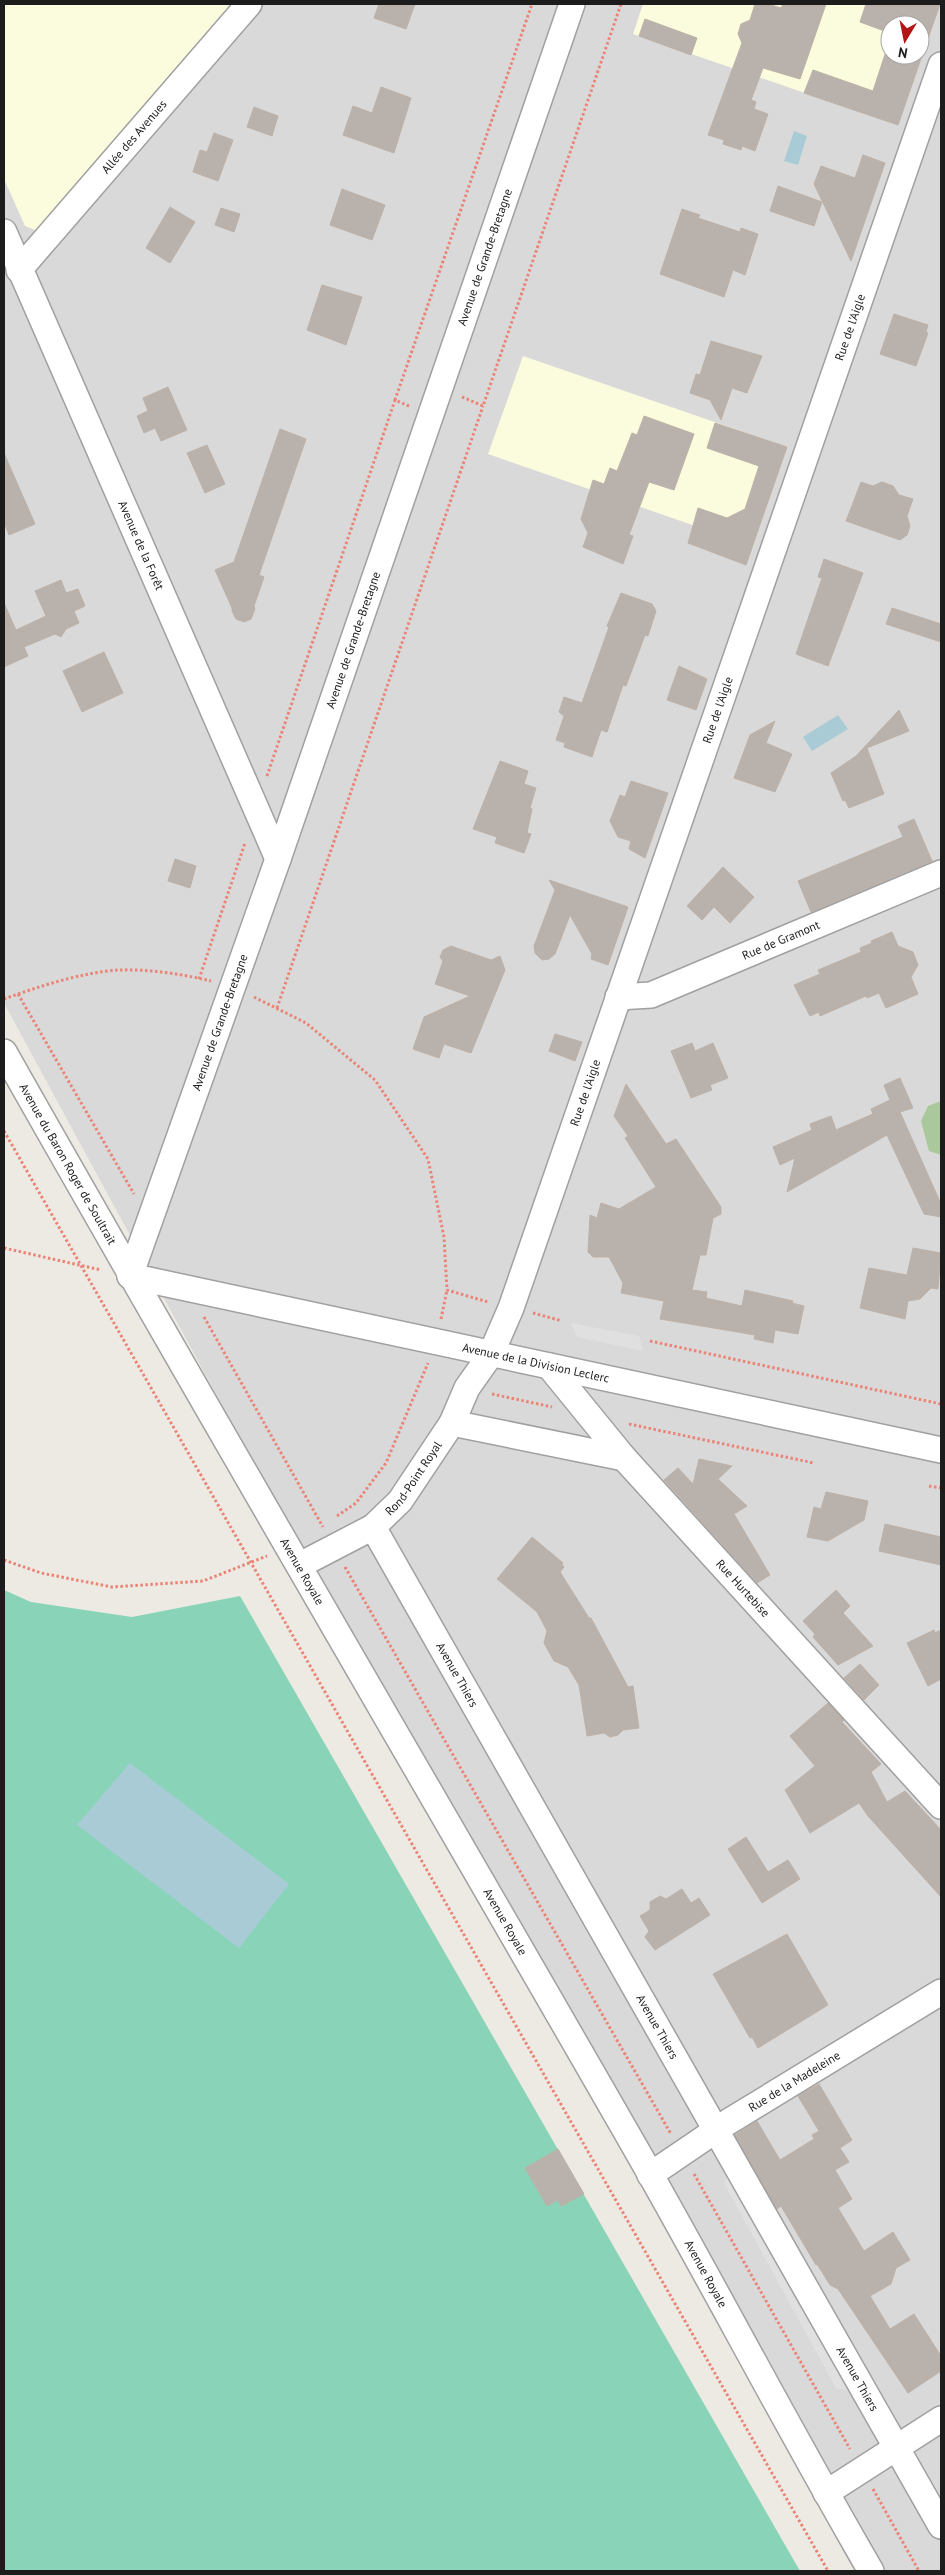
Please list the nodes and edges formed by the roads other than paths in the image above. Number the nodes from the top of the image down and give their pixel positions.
1 (250, 4) edge
2 (572, 4) edge
3 (941, 65) edge
4 (4, 232) edge
5 (19, 270) junction
6 (278, 859) junction
7 (941, 873) edge
8 (618, 997) junction
9 (4, 1052) edge
10 (130, 1276) junction
11 (491, 1354) junction
12 (549, 1366) junction
13 (452, 1422) junction
14 (941, 1450) edge
15 (624, 1458) junction
16 (373, 1527) junction
17 (295, 1556) junction
18 (941, 1806) edge
19 (941, 1992) edge
20 (716, 2131) junction
21 (650, 2175) junction
22 (941, 2420) edge
23 (897, 2448) junction
24 (826, 2493) junction
25 (941, 2526) edge
26 (871, 2571) edge

1 - 5 street, Allée des Avenues
2 - 6 street, Avenue de Grande-Bretagne
3 - 8 street, Rue de l'Aigle
4 - 5 street, Avenue de la Forêt
5 - 6 street, Avenue de la Forêt
6 - 10 street, Avenue de Grande-Bretagne
7 - 8 street, Rue de Gramont
8 - 11 street, Rue de l'Aigle
9 - 10 street, Avenue du Baron Roger de Soultrait
10 - 11 street, Avenue de la Division Leclerc
10 - 17 street, Avenue Royale
11 - 12 street, Avenue de la Division Leclerc
11 - 13 street, Rond-Point Royal
12 - 14 street, Avenue de la Division Leclerc
12 - 15 street, Rue Hurtebise
13 - 15 street
13 - 16 street, Rond-Point Royal
15 - 18 street, Rue Hurtebise
16 - 17 street, Rond-Point Royal
16 - 20 street, Avenue Thiers
17 - 21 street, Avenue Royale
19 - 20 street, Rue de la Madeleine
20 - 21 street, Rue de la Madeleine
20 - 23 street, Avenue Thiers
21 - 24 street, Avenue Royale
22 - 23 street
23 - 24 street
23 - 25 street, Avenue Thiers
24 - 26 street, Avenue Royale

